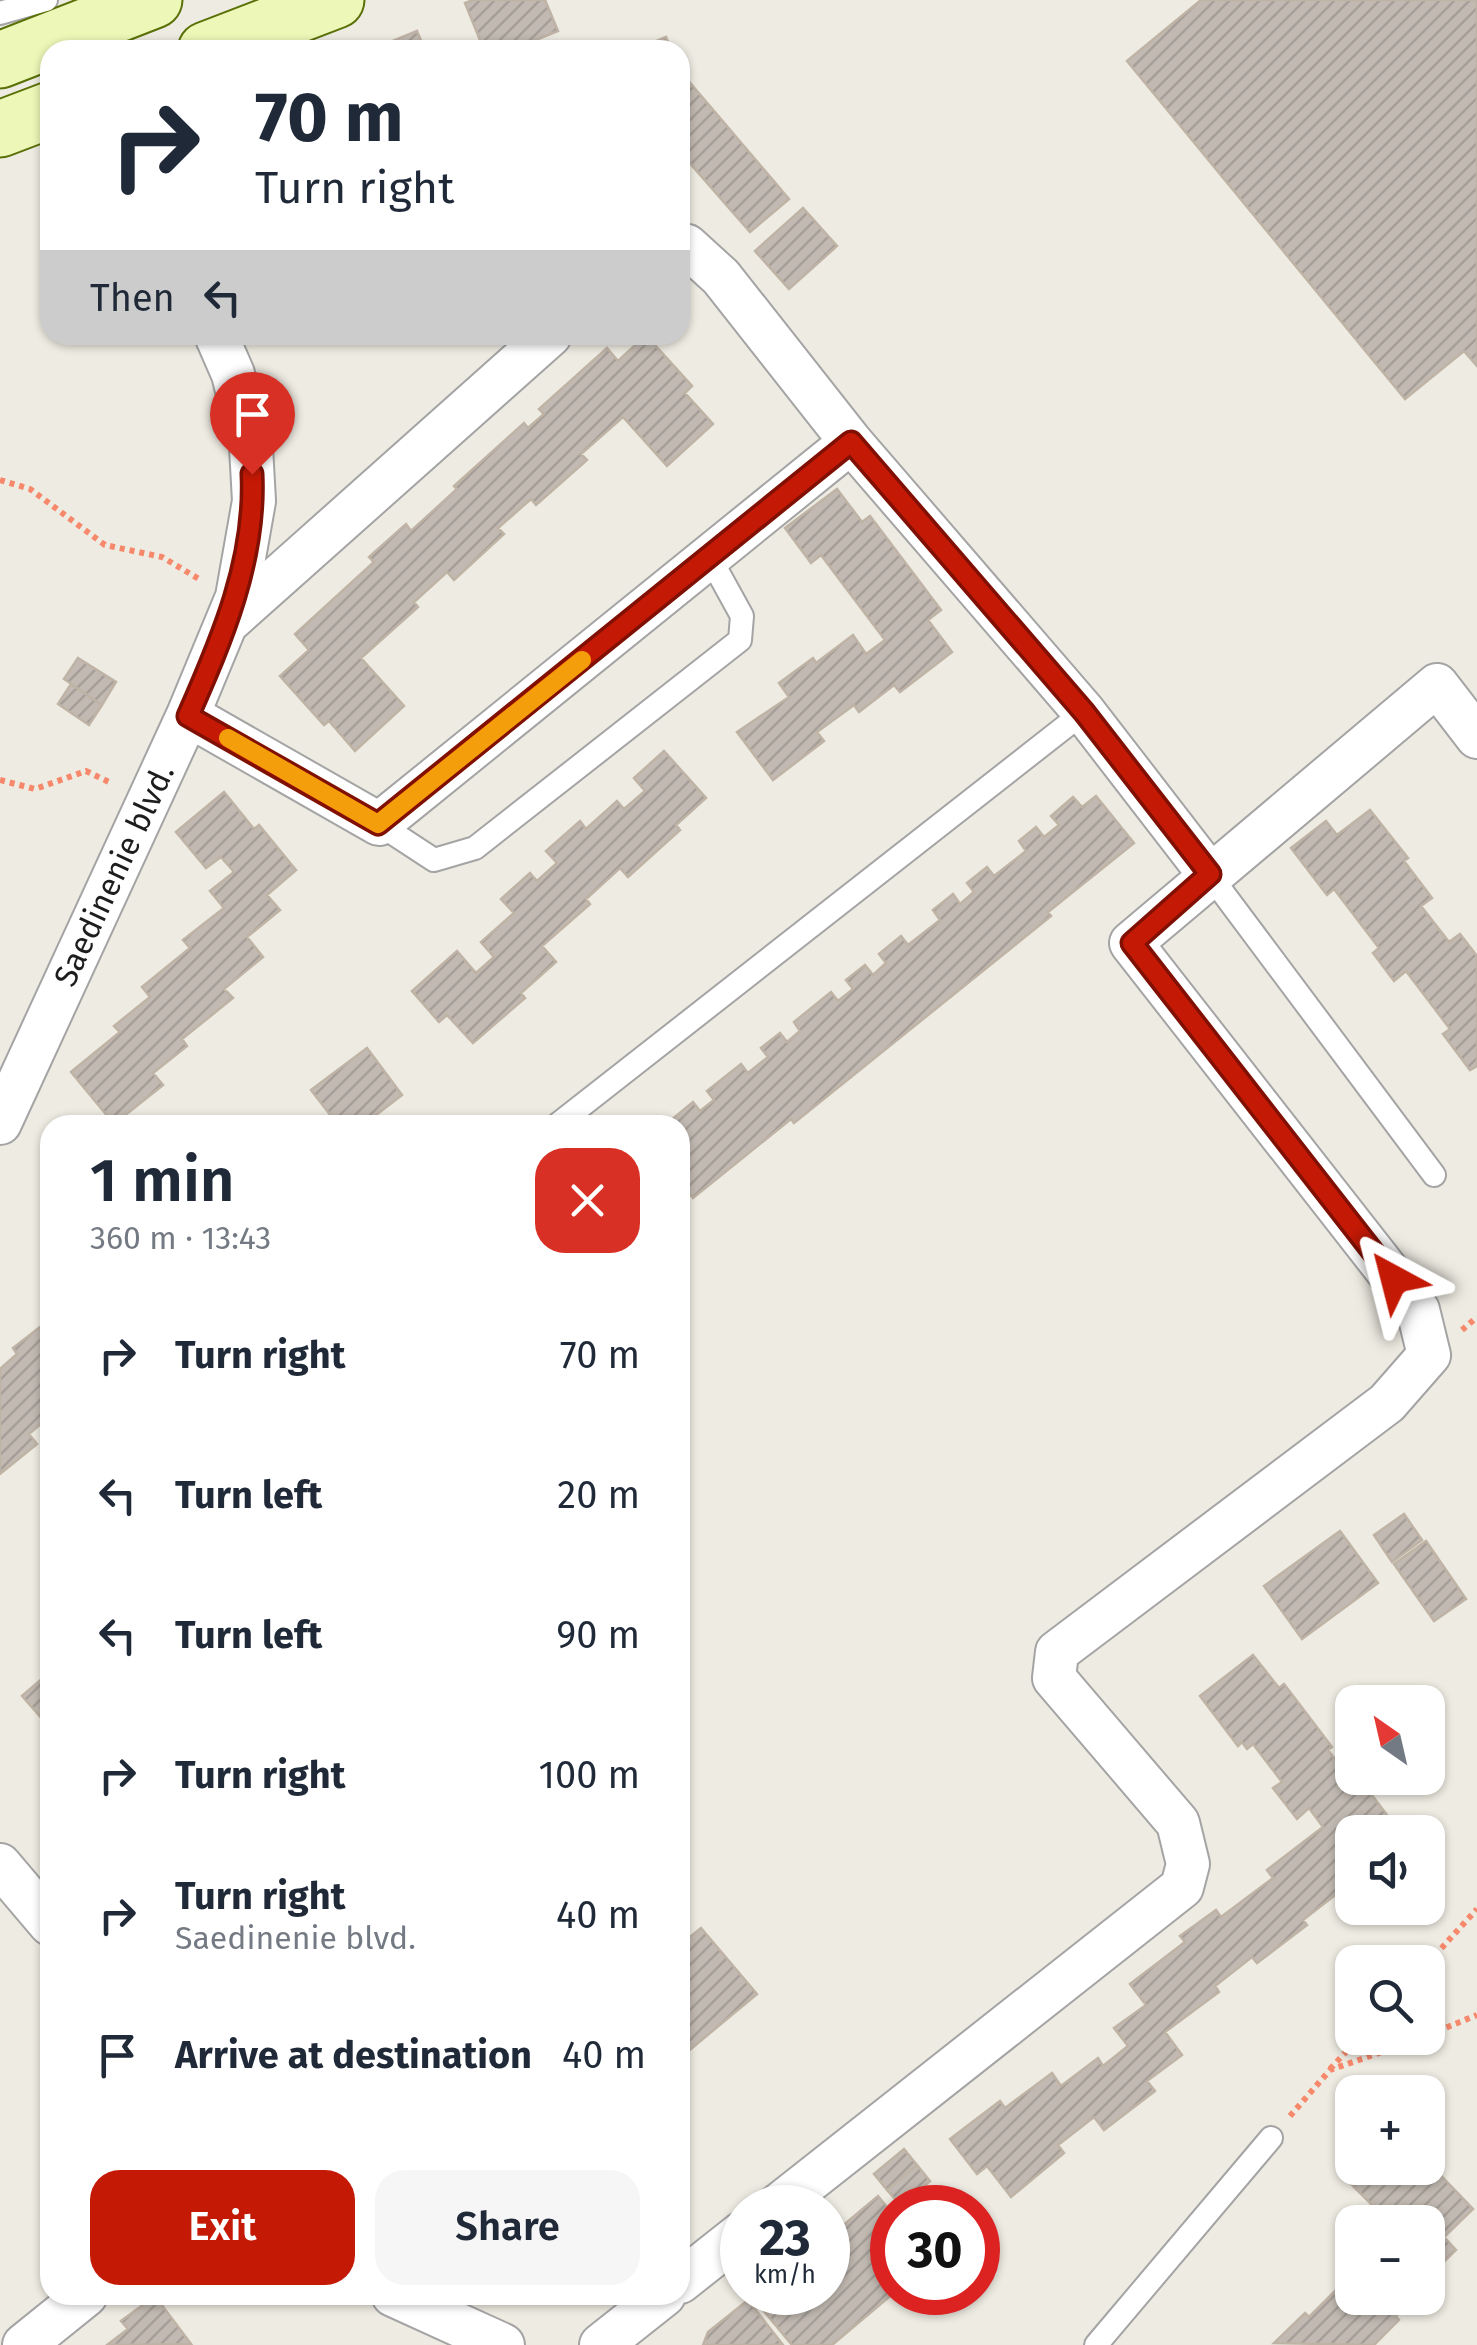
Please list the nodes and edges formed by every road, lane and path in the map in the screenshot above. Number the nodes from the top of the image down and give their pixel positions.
1 (46, 0) edge
2 (154, 0) edge
3 (336, 0) edge
4 (0, 13) edge
5 (51, 40) edge
6 (232, 40) edge
7 (40, 44) edge
8 (0, 60) edge
9 (40, 114) edge
10 (0, 129) edge
11 (690, 249) edge
12 (220, 345) edge
13 (538, 345) edge
14 (851, 442) junction
15 (0, 480) edge
16 (709, 556) junction
17 (233, 609) junction
18 (1084, 712) junction
19 (188, 716) junction
20 (1477, 737) edge
21 (0, 780) edge
22 (148, 800) junction
23 (378, 824) junction
24 (1210, 874) junction
25 (570, 1115) edge
26 (0, 1123) edge
27 (1434, 1175) dead end
28 (0, 1864) edge
29 (1477, 1909) edge
30 (40, 1912) edge
31 (1444, 1945) edge
32 (1477, 2015) edge
33 (1445, 2028) edge
34 (1344, 2055) edge
35 (1372, 2055) edge
36 (1330, 2070) junction
37 (1271, 2138) joint
38 (804, 2185) edge
39 (720, 2250) edge
40 (690, 2274) edge
41 (74, 2305) edge
42 (415, 2305) edge
43 (651, 2305) edge
44 (24, 2345) edge
45 (503, 2345) edge
46 (600, 2345) edge
47 (1096, 2345) edge

1 - 4 lane
2 - 5 street
3 - 6 street
7 - 8 street
9 - 10 street
11 - 14 street
12 - 17 street, Saedinenie blvd.
13 - 17 street
14 - 16 street
14 - 18 street
15 - 17 path
16 - 23 street
16 - 23 lane
17 - 19 street, Saedinenie blvd.
18 - 24 street
18 - 25 lane
19 - 22 street, Saedinenie blvd.
19 - 23 street
20 - 24 street
21 - 22 path
22 - 26 street, Saedinenie blvd.
24 - 27 lane
24 - 38 street
28 - 30 street
29 - 31 path
32 - 33 path
34 - 36 path
35 - 36 path
36 - 37 path
37 - 47 lane
39 - 40 street
41 - 44 street
42 - 45 street
43 - 46 street

